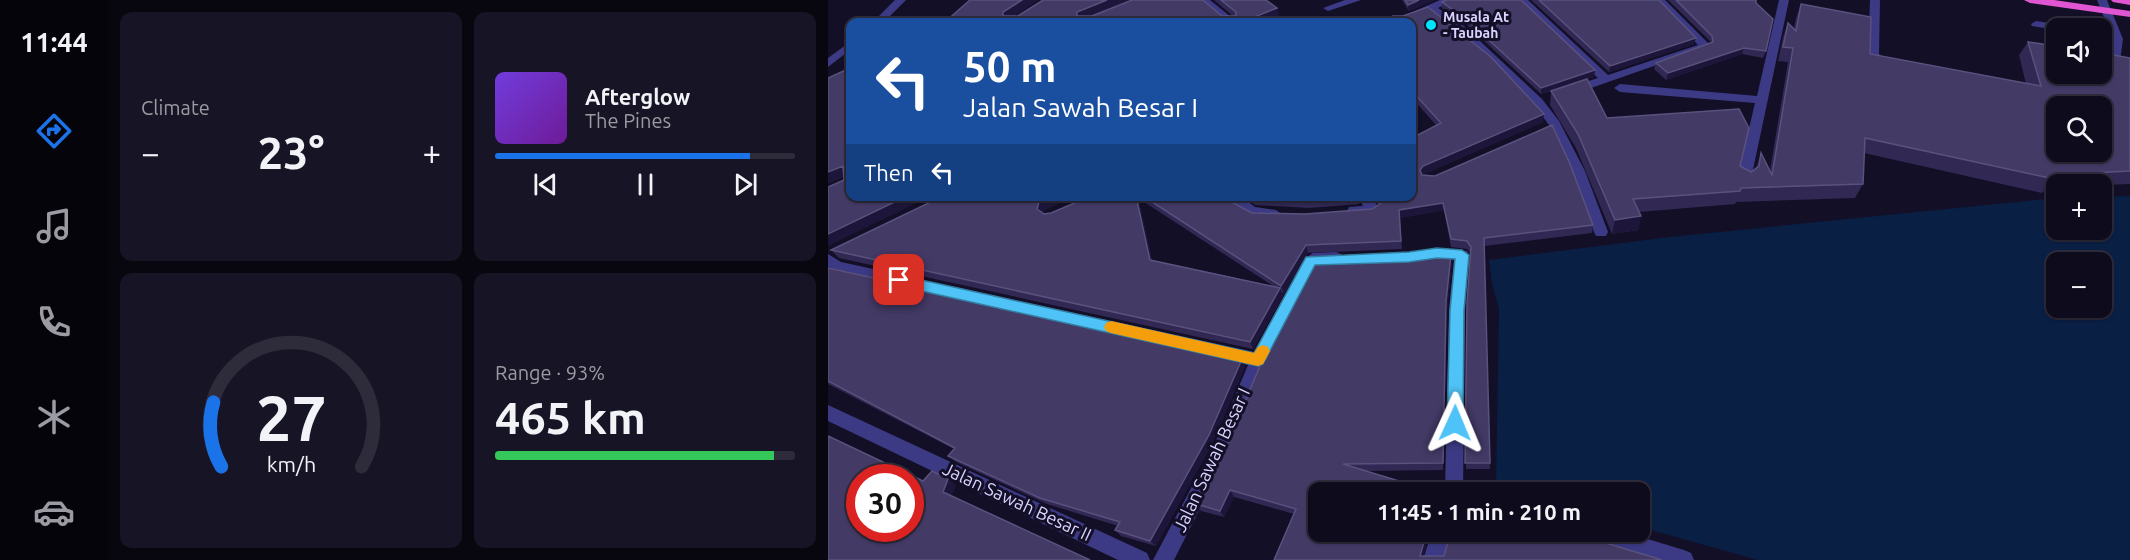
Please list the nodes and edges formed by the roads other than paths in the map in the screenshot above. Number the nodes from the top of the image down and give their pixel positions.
1 (902, 0) edge
2 (1204, 0) edge
3 (1356, 0) edge
4 (1449, 0) edge
5 (1522, 0) edge
6 (1659, 0) edge
7 (1875, 0) edge
8 (2030, 0) edge
9 (2117, 0) edge
10 (2122, 1) edge
11 (2130, 2) edge
12 (2105, 5) edge
13 (1786, 6) edge
14 (1429, 7) junction
15 (1328, 8) dead end
16 (2130, 14) edge
17 (882, 18) edge
18 (1227, 18) edge
19 (1404, 18) edge
20 (2036, 24) dead end
21 (2046, 26) edge
22 (2112, 38) edge
23 (2118, 39) junction
24 (846, 48) edge
25 (2112, 59) edge
26 (828, 64) edge
27 (1906, 69) edge
28 (1606, 79) junction
29 (1620, 88) dead end
30 (1549, 98) junction
31 (1761, 100) junction
32 (1744, 179) edge
33 (1237, 201) edge
34 (1367, 201) edge
35 (1341, 212) edge
36 (1285, 215) edge
37 (1601, 232) dead end
38 (831, 254) edge
39 (1419, 256) edge
40 (1354, 257) edge
41 (1258, 360) junction
42 (828, 413) edge
43 (1456, 482) edge
44 (1439, 542) edge
45 (1625, 542) edge
46 (1140, 560) edge
47 (1163, 560) edge
48 (1433, 560) edge
49 (1684, 560) edge

1 - 17 street
2 - 18 street
3 - 15 street
4 - 14 street
5 - 28 street
6 - 28 street
7 - 27 street
8 - 12 highway
9 - 10 highway
10 - 11 highway
12 - 16 highway
12 - 23 street
13 - 31 street
14 - 19 street
14 - 30 street
20 - 21 street
22 - 23 street
23 - 25 street
24 - 26 street
28 - 30 street
29 - 31 street
30 - 37 street
31 - 32 street
33 - 36 street
34 - 35 street
38 - 41 street
39 - 43 street
40 - 41 street, Jalan Sawah Besar I
41 - 47 street, Jalan Sawah Besar I
42 - 46 street, Jalan Sawah Besar II
44 - 48 street
45 - 49 street

